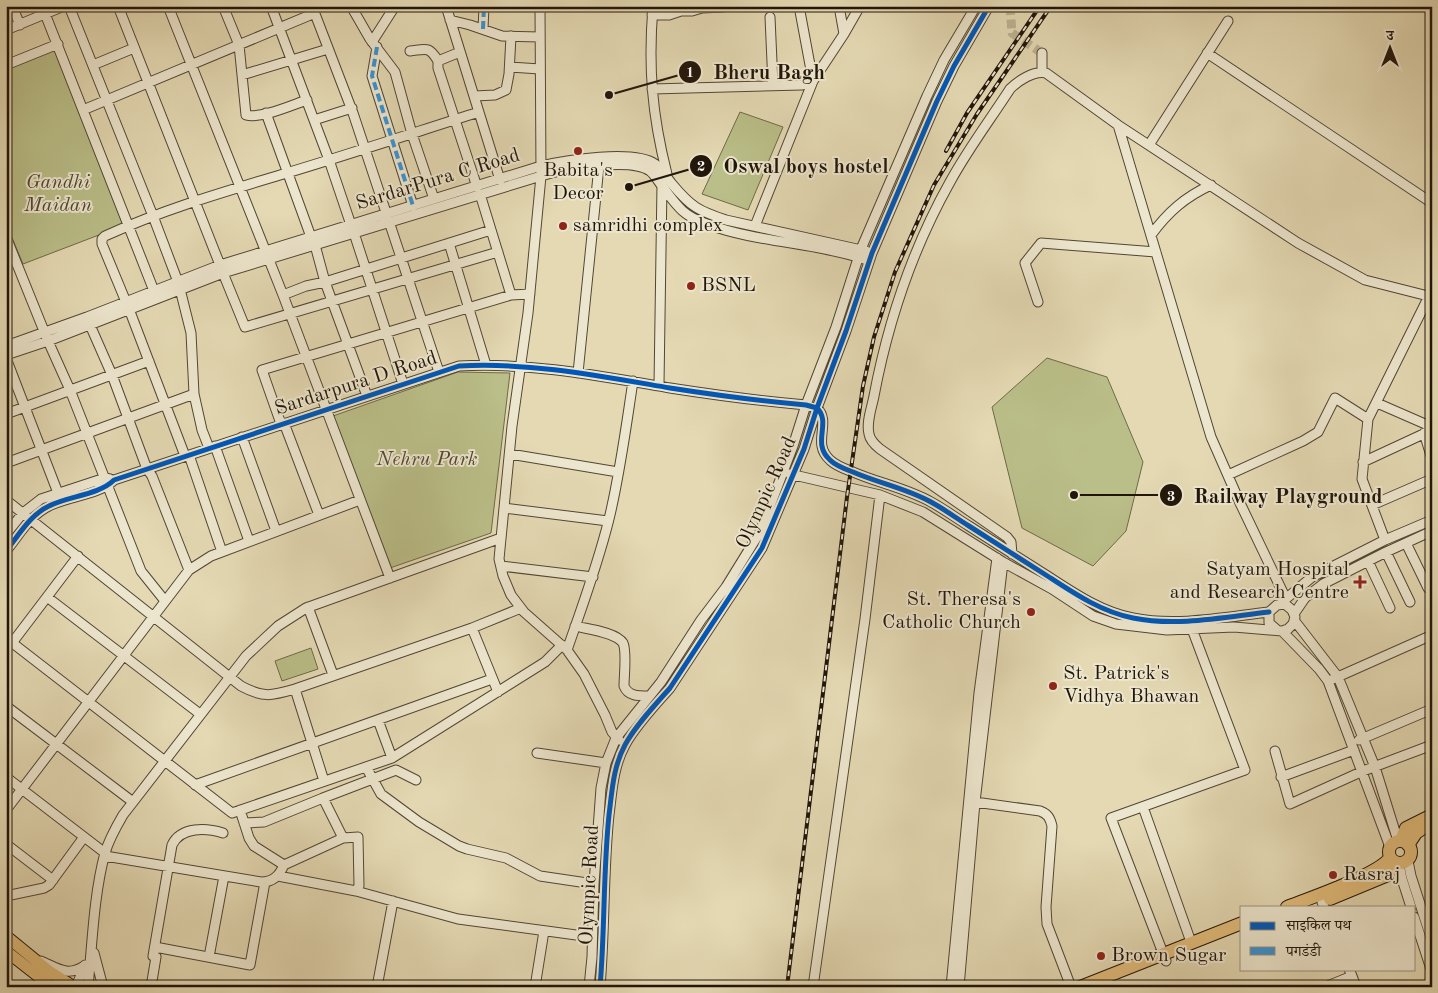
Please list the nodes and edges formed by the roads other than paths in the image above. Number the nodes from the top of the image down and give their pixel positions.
1 (12, 6) edge
2 (64, 6) edge
3 (70, 6) edge
4 (118, 6) edge
5 (168, 6) edge
6 (223, 6) edge
7 (271, 6) edge
8 (351, 6) edge
9 (395, 6) edge
10 (446, 6) edge
11 (484, 6) edge
12 (540, 6) edge
13 (799, 6) edge
14 (839, 6) edge
15 (860, 6) edge
16 (976, 6) edge
17 (989, 6) edge
18 (702, 7) edge
19 (723, 7) edge
20 (44, 10) edge
21 (313, 10) edge
22 (652, 11) edge
23 (770, 17) dead end
24 (450, 20) junction
25 (1228, 21) dead end
26 (20, 25) junction
27 (280, 28) junction
28 (484, 29) junction
29 (6, 30) edge
30 (844, 34) junction
31 (511, 36) junction
32 (540, 37) junction
33 (58, 44) junction
34 (374, 45) junction
35 (239, 46) junction
36 (134, 48) junction
37 (328, 49) junction
38 (410, 51) dead end
39 (460, 52) junction
40 (1042, 53) dead end
41 (1207, 53) junction
42 (292, 60) junction
43 (438, 61) junction
44 (6, 64) edge
45 (93, 65) junction
46 (192, 66) junction
47 (510, 67) junction
48 (540, 69) junction
49 (1042, 72) junction
50 (242, 75) junction
51 (813, 82) junction
52 (148, 83) junction
53 (773, 86) junction
54 (652, 89) junction
55 (474, 96) junction
56 (107, 100) junction
57 (307, 100) junction
58 (352, 108) junction
59 (83, 110) junction
60 (479, 112) junction
61 (266, 114) junction
62 (314, 120) junction
63 (454, 120) junction
64 (1118, 125) junction
65 (412, 134) junction
66 (393, 140) junction
67 (1149, 145) junction
68 (366, 149) junction
69 (329, 160) junction
70 (599, 166) junction
71 (541, 171) junction
72 (288, 173) junction
73 (500, 180) junction
74 (665, 182) junction
75 (1211, 185) junction
76 (240, 187) junction
77 (478, 191) junction
78 (434, 199) junction
79 (194, 200) junction
80 (1432, 203) edge
81 (413, 206) junction
82 (154, 216) junction
83 (389, 218) junction
84 (129, 225) junction
85 (755, 226) junction
86 (352, 229) junction
87 (491, 230) junction
88 (1151, 235) junction
89 (6, 237) edge
90 (313, 241) junction
91 (449, 243) junction
92 (498, 252) junction
93 (1156, 252) junction
94 (860, 253) junction
95 (267, 256) junction
96 (870, 257) junction
97 (402, 258) junction
98 (456, 265) junction
99 (221, 269) junction
100 (365, 270) junction
101 (409, 280) junction
102 (325, 282) junction
103 (179, 286) junction
104 (372, 290) junction
105 (154, 291) junction
106 (530, 294) junction
107 (283, 295) junction
108 (511, 295) junction
109 (1430, 297) edge
110 (333, 302) junction
111 (1038, 302) dead end
112 (127, 306) junction
113 (469, 308) junction
114 (290, 314) junction
115 (423, 322) junction
116 (90, 325) junction
117 (387, 333) junction
118 (47, 337) junction
119 (349, 344) junction
120 (6, 346) edge
121 (306, 356) junction
122 (6, 357) edge
123 (149, 361) junction
124 (486, 364) junction
125 (521, 366) junction
126 (439, 372) junction
127 (578, 373) junction
128 (112, 375) junction
129 (633, 381) junction
130 (403, 384) junction
131 (659, 385) junction
132 (70, 390) junction
133 (194, 394) junction
134 (367, 396) junction
135 (1377, 403) junction
136 (166, 404) junction
137 (806, 405) junction
138 (25, 407) junction
139 (817, 408) junction
140 (326, 409) junction
141 (6, 414) edge
142 (128, 418) junction
143 (1368, 419) junction
144 (282, 423) junction
145 (1429, 430) edge
146 (87, 433) junction
147 (242, 437) junction
148 (212, 447) junction
149 (41, 450) junction
150 (510, 454) junction
151 (187, 455) junction
152 (1432, 459) edge
153 (1363, 462) junction
154 (6, 463) edge
155 (147, 469) junction
156 (618, 472) junction
157 (784, 472) junction
158 (794, 475) junction
159 (1228, 475) junction
160 (1432, 478) edge
161 (109, 482) junction
162 (58, 493) junction
163 (880, 495) junction
164 (6, 500) edge
165 (360, 500) junction
166 (1372, 505) junction
167 (504, 508) junction
168 (23, 513) junction
169 (319, 515) junction
170 (31, 519) junction
171 (1432, 520) edge
172 (608, 521) junction
173 (276, 531) junction
174 (1432, 531) edge
175 (6, 534) edge
176 (764, 534) junction
177 (501, 538) junction
178 (1385, 540) junction
179 (250, 541) junction
180 (1406, 543) junction
181 (6, 552) edge
182 (222, 552) junction
183 (1386, 552) junction
184 (1012, 554) junction
185 (78, 556) junction
186 (1021, 559) junction
187 (1000, 560) junction
188 (1368, 561) junction
189 (500, 566) junction
190 (1014, 568) junction
191 (189, 570) junction
192 (593, 577) junction
193 (390, 578) junction
194 (1428, 588) dead end
195 (47, 598) junction
196 (165, 601) junction
197 (1283, 601) junction
198 (1410, 602) dead end
199 (308, 607) junction
200 (520, 608) junction
201 (1390, 608) dead end
202 (1269, 612) junction
203 (153, 616) junction
204 (1294, 617) junction
205 (575, 626) junction
206 (472, 628) junction
207 (1192, 629) junction
208 (1279, 630) junction
209 (1432, 635) edge
210 (9, 640) edge
211 (564, 647) junction
212 (124, 655) junction
213 (332, 672) dead end
214 (230, 676) junction
215 (1338, 677) junction
216 (492, 679) junction
217 (1328, 681) junction
218 (295, 689) junction
219 (498, 692) junction
220 (648, 696) junction
221 (88, 702) junction
222 (6, 706) edge
223 (1432, 709) edge
224 (200, 714) junction
225 (378, 720) junction
226 (616, 738) junction
227 (1364, 738) junction
228 (312, 743) junction
229 (56, 745) junction
230 (625, 745) junction
231 (1432, 745) edge
232 (1353, 747) junction
233 (1274, 751) dead end
234 (537, 753) dead end
235 (392, 758) junction
236 (164, 761) junction
237 (606, 763) junction
238 (366, 767) junction
239 (1375, 767) junction
240 (1363, 771) junction
241 (6, 777) edge
242 (1281, 777) junction
243 (372, 780) junction
244 (416, 780) dead end
245 (324, 781) junction
246 (195, 785) junction
247 (22, 790) junction
248 (323, 798) junction
249 (133, 802) junction
250 (975, 802) junction
251 (1143, 807) junction
252 (6, 810) edge
253 (240, 810) junction
254 (1432, 815) edge
255 (1432, 822) edge
256 (244, 823) junction
257 (223, 833) dead end
258 (84, 837) junction
259 (343, 838) junction
260 (6, 844) edge
261 (1399, 852) junction
262 (105, 855) junction
263 (284, 865) junction
264 (168, 867) junction
265 (224, 876) junction
266 (278, 876) junction
267 (53, 880) junction
268 (265, 882) junction
269 (594, 884) junction
270 (356, 891) junction
271 (6, 896) edge
272 (393, 901) junction
273 (1319, 905) edge
274 (1290, 906) edge
275 (1411, 906) edge
276 (1240, 924) edge
277 (1416, 930) edge
278 (544, 931) junction
279 (1240, 933) edge
280 (6, 936) edge
281 (591, 937) junction
282 (1432, 941) edge
283 (1191, 942) junction
284 (1418, 942) edge
285 (92, 946) junction
286 (155, 947) junction
287 (6, 951) edge
288 (32, 957) junction
289 (209, 957) junction
290 (1164, 958) junction
291 (84, 966) junction
292 (1432, 972) edge
293 (1351, 973) edge
294 (48, 984) edge
295 (75, 987) edge
296 (88, 987) edge
297 (103, 987) edge
298 (151, 987) edge
299 (376, 987) edge
300 (535, 987) edge
301 (589, 987) edge
302 (600, 987) edge
303 (813, 987) edge
304 (951, 987) edge
305 (959, 987) edge
306 (1071, 987) edge
307 (1080, 987) edge
308 (1102, 987) edge
309 (1324, 987) edge
310 (1356, 987) edge

1 - 26 street
2 - 20 street
3 - 45 street
4 - 36 street
5 - 46 street
6 - 35 street
7 - 27 street
8 - 34 street
9 - 34 street
10 - 24 street
11 - 28 street
12 - 32 street
13 - 51 street
14 - 30 street
15 - 30 street
16 - 94 street, Olympic Road
17 - 96 street, Olympic Road
18 - 19 street
18 - 22 street
20 - 26 street
20 - 33 street
21 - 27 street
21 - 37 street
22 - 54 street
23 - 53 street
24 - 28 street
24 - 39 street
25 - 41 street
26 - 29 street
27 - 35 street
27 - 42 street
28 - 31 street
30 - 51 street
31 - 32 street
31 - 47 street
32 - 48 street
33 - 44 street
33 - 59 street
34 - 65 street
34 - 66 street
35 - 46 street
35 - 50 street
36 - 45 street
36 - 52 street
37 - 42 street
37 - 58 street
38 - 43 street
39 - 43 street
39 - 55 street
40 - 49 street
41 - 67 street
41 - 80 street
42 - 50 street
42 - 57 street
43 - 63 street
45 - 56 street
46 - 52 street
46 - 76 street
47 - 48 street
47 - 55 street
48 - 71 street
49 - 64 street
49 - 184 street
50 - 61 street
51 - 53 street
51 - 85 street
52 - 56 street
52 - 79 street
53 - 54 street
54 - 74 street
55 - 60 street
56 - 59 street
56 - 82 street
57 - 61 street
57 - 62 street
58 - 62 street
58 - 68 street
59 - 84 street
60 - 63 street
60 - 73 street
61 - 72 street
62 - 69 street
63 - 65 street
63 - 77 street
64 - 67 street
64 - 88 street
65 - 66 street
65 - 78 street
66 - 68 street
66 - 81 street
67 - 75 street
68 - 69 street
68 - 83 street
69 - 72 street
69 - 86 street
70 - 71 street, SardarPura C Road
70 - 74 street, SardarPura C Road
70 - 127 street
71 - 73 street, SardarPura C Road
71 - 74 street, SardarPura C Road
71 - 77 street, SardarPura C Road
71 - 106 street
72 - 76 street
72 - 90 street
73 - 77 street, SardarPura C Road
74 - 85 street, SardarPura C Road
74 - 94 street, SardarPura C Road
74 - 131 street
75 - 88 street
75 - 109 street
76 - 79 street
76 - 95 street
77 - 78 street, SardarPura C Road
77 - 83 street, SardarPura C Road
77 - 87 street
78 - 81 street, SardarPura C Road
79 - 82 street
79 - 99 street
81 - 83 street, SardarPura C Road
82 - 84 street
82 - 103 street
83 - 86 street, SardarPura C Road
83 - 97 street
84 - 105 street
84 - 112 street
85 - 94 street, SardarPura C Road
86 - 90 street, SardarPura C Road
86 - 100 street
87 - 91 street
87 - 92 street
88 - 93 street
89 - 118 street
90 - 95 street, SardarPura C Road
90 - 102 street
91 - 97 street
91 - 98 street
92 - 98 street
92 - 108 street
93 - 111 street
93 - 159 street
94 - 96 street, SardarPura C Road
94 - 137 street, Olympic Road
95 - 99 street, SardarPura C Road
95 - 107 street
96 - 139 street, Olympic Road
97 - 100 street
97 - 101 street
98 - 101 street
98 - 113 street
99 - 103 street, SardarPura C Road
99 - 114 street
100 - 102 street
100 - 104 street
101 - 104 street
101 - 115 street
102 - 107 street
102 - 110 street
103 - 105 street, SardarPura C Road
103 - 112 street, SardarPura C Road
103 - 133 street
104 - 110 street
104 - 117 street
105 - 112 street, SardarPura C Road
106 - 108 street
106 - 125 street
107 - 114 street
108 - 113 street
109 - 135 street
110 - 114 street
110 - 119 street
112 - 116 street, SardarPura C Road
112 - 118 street, SardarPura C Road
112 - 123 street
113 - 115 street
113 - 124 street
114 - 121 street
115 - 117 street
115 - 126 street
116 - 118 street, SardarPura C Road
116 - 128 street
117 - 119 street
117 - 130 street
118 - 120 street, SardarPura C Road
118 - 122 street, SardarPura C Road
118 - 132 street
119 - 121 street
119 - 134 street
121 - 140 street
121 - 144 street
122 - 138 street
123 - 128 street
123 - 136 street
124 - 125 street, Sardarpura D Road
124 - 126 street, Sardarpura D Road
125 - 127 street, Sardarpura D Road
125 - 150 street
126 - 130 street, Sardarpura D Road
127 - 129 street, Sardarpura D Road
128 - 132 street
128 - 142 street
129 - 131 street, Sardarpura D Road
129 - 156 street
130 - 134 street, Sardarpura D Road
131 - 137 street, Sardarpura D Road
132 - 138 street
132 - 146 street
133 - 136 street
133 - 148 street
134 - 140 street, Sardarpura D Road
135 - 143 street
135 - 145 street
136 - 142 street
136 - 151 street
137 - 139 street, Sardarpura D Road
137 - 157 street, Olympic Road
138 - 141 street
138 - 149 street
139 - 158 street, Olympic Road
139 - 184 street
140 - 144 street, Sardarpura D Road
140 - 165 street
142 - 146 street
142 - 155 street
143 - 153 street
143 - 159 street
144 - 147 street, Sardarpura D Road
144 - 169 street
145 - 152 street
145 - 153 street
146 - 149 street
146 - 161 street
147 - 148 street, Sardarpura D Road
147 - 173 street
148 - 151 street, Sardarpura D Road
148 - 179 street
149 - 154 street
149 - 162 street
150 - 156 street
150 - 167 street
151 - 155 street, Sardarpura D Road
151 - 182 street
153 - 166 street
155 - 161 street, Sardarpura D Road
155 - 191 street
156 - 172 street
157 - 158 street
157 - 176 street, Olympic Road
158 - 163 street
158 - 176 street, Olympic Road
159 - 197 street
160 - 166 street
161 - 162 street, Sardarpura D Road
161 - 170 street, Sardarpura D Road
161 - 196 street
162 - 168 street, Sardarpura D Road
163 - 187 street
163 - 303 street
164 - 168 street
165 - 169 street
165 - 193 street
166 - 178 street
167 - 172 street
167 - 177 street
168 - 170 street
168 - 175 street, Sardarpura D Road
169 - 173 street
170 - 181 street, Sardarpura D Road
170 - 185 street
171 - 178 street
172 - 192 street
173 - 179 street
174 - 180 street
176 - 220 street, Olympic Road
176 - 230 street, Olympic Road
177 - 189 street
177 - 193 street
178 - 197 street
179 - 182 street
180 - 183 street
180 - 194 street
182 - 191 street
183 - 188 street
183 - 198 street
184 - 186 street
185 - 195 street
185 - 203 street
186 - 190 street
186 - 202 street
187 - 190 street
187 - 250 street
187 - 304 street
188 - 201 street
188 - 204 street
189 - 192 street
189 - 200 street
190 - 207 street
191 - 196 street
192 - 205 street
193 - 199 street
195 - 210 street
195 - 212 street
196 - 203 street
197 - 202 street
197 - 204 street
199 - 213 street
199 - 214 street
200 - 206 street
200 - 211 street
202 - 208 street
203 - 212 street
203 - 214 street
204 - 208 street
204 - 215 street
205 - 211 street
205 - 220 street
206 - 216 street
206 - 218 street
207 - 208 street
207 - 251 street
208 - 217 street
209 - 215 street
210 - 221 street
211 - 219 street
211 - 226 street
212 - 221 street
212 - 224 street
214 - 218 street
214 - 224 street
215 - 217 street
215 - 227 street
216 - 219 street
216 - 225 street
217 - 232 street
218 - 228 street
219 - 235 street
220 - 226 street, Olympic Road
221 - 229 street
221 - 236 street
222 - 229 street
223 - 227 street
224 - 236 street
225 - 228 street
225 - 235 street
226 - 230 street
226 - 237 street, Olympic Road
227 - 232 street
227 - 239 street
228 - 245 street
228 - 246 street
229 - 247 street
229 - 249 street
230 - 302 street, Olympic Road
231 - 239 street
232 - 240 street
232 - 242 street
233 - 242 street
234 - 237 street
235 - 238 street
236 - 246 street
236 - 249 street
237 - 269 street, Olympic Road
238 - 243 street
238 - 245 street
239 - 240 street
239 - 261 street
240 - 242 street
240 - 261 street
241 - 247 street
243 - 244 street
243 - 248 street
243 - 269 street
245 - 253 street
246 - 253 street
247 - 252 street
247 - 258 street
248 - 256 street
248 - 259 street
249 - 262 street
250 - 305 street
250 - 306 street
251 - 283 street
251 - 290 street
253 - 256 street
254 - 261 highway
255 - 261 highway
256 - 263 street
257 - 264 street
258 - 262 street
258 - 267 street
259 - 263 street
259 - 270 street
260 - 267 street
261 - 273 highway
261 - 274 highway
261 - 275 street
261 - 282 street
262 - 264 street
262 - 285 street
263 - 266 street
264 - 265 street
264 - 286 street
265 - 268 street
265 - 289 street
266 - 268 street
266 - 270 street
267 - 271 street
268 - 289 street
269 - 281 street, Olympic Road
270 - 272 street
272 - 278 street
272 - 299 street
276 - 283 highway
277 - 284 street
278 - 281 street
278 - 300 street
279 - 290 highway
280 - 288 main road
281 - 301 street, Olympic Road
283 - 290 highway
284 - 292 street
285 - 291 street
285 - 296 street
285 - 297 street
286 - 289 street
286 - 298 street
287 - 294 main road
288 - 291 street
288 - 295 main road
290 - 307 highway
290 - 308 highway
291 - 295 street
293 - 309 street
293 - 310 street

